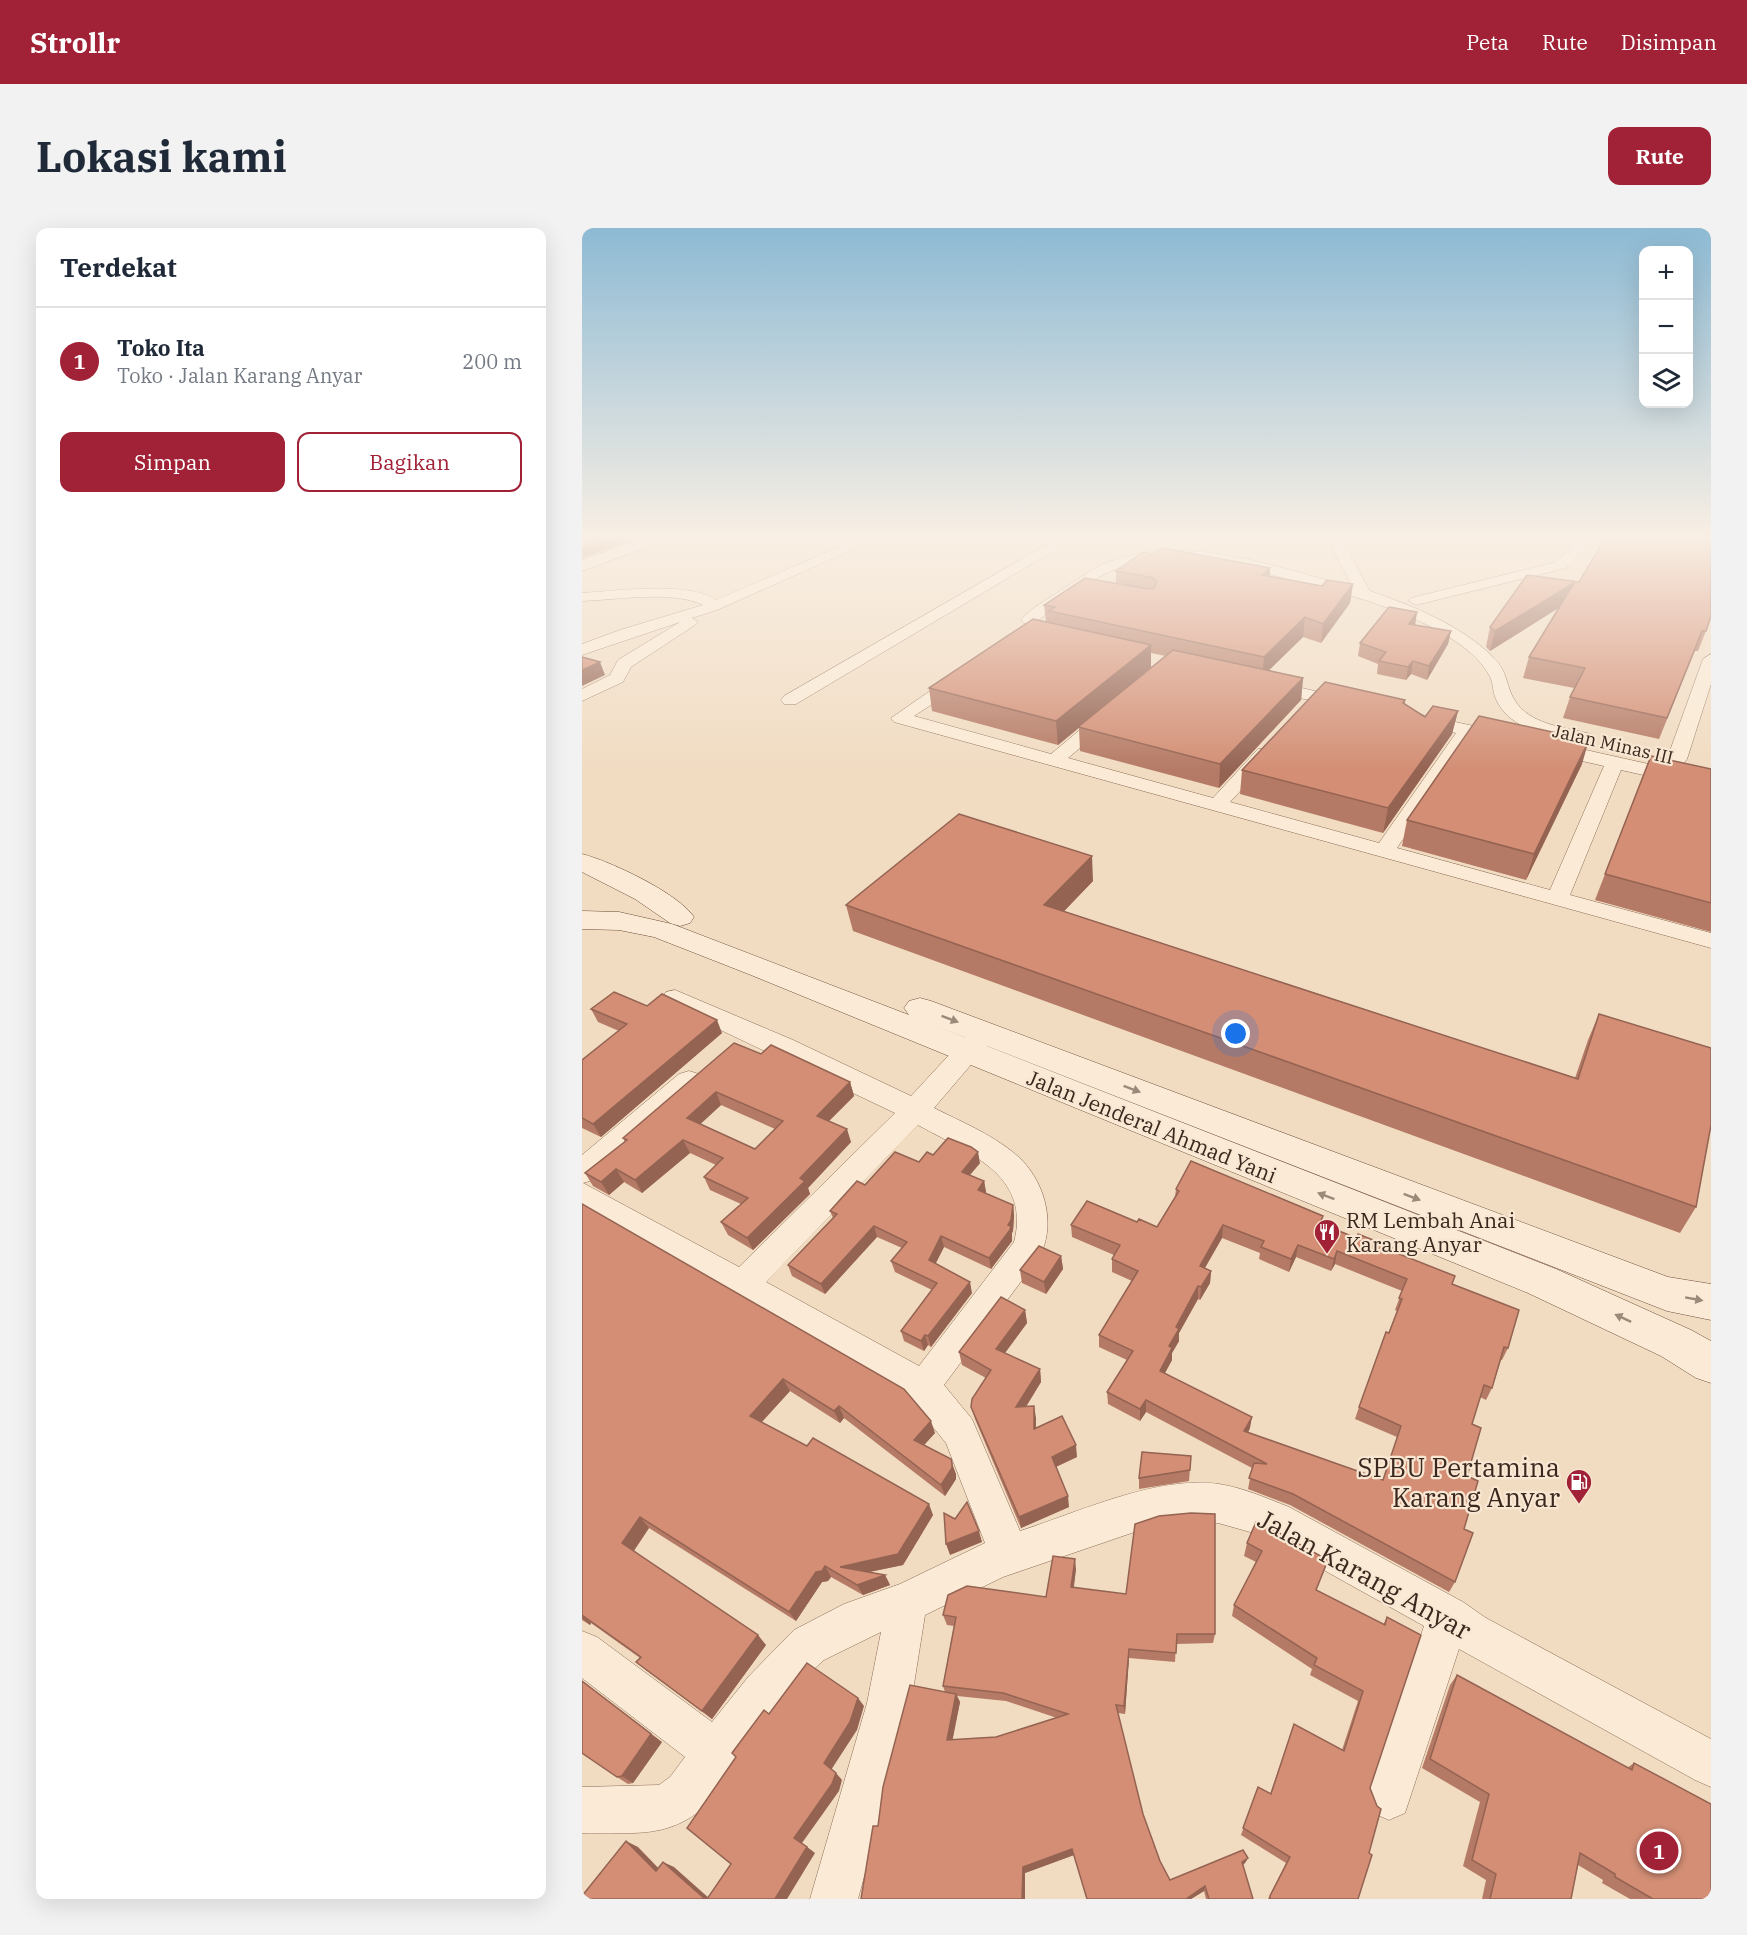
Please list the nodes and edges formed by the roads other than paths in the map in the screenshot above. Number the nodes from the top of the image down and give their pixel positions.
1 (686, 615) edge
2 (700, 615) edge
3 (936, 615) edge
4 (1048, 615) edge
5 (1415, 615) edge
6 (1033, 630) edge
7 (626, 633) junction
8 (659, 643) junction
9 (582, 650) edge
10 (1711, 659) edge
11 (592, 664) edge
12 (624, 664) junction
13 (979, 666) edge
14 (1249, 682) edge
15 (582, 696) edge
16 (1317, 697) junction
17 (790, 700) dead end
18 (1363, 707) edge
19 (1116, 708) edge
20 (1301, 713) edge
21 (1398, 715) edge
22 (1467, 730) junction
23 (1278, 738) edge
24 (1677, 759) junction
25 (1054, 760) junction
26 (1614, 762) junction
27 (1711, 766) edge
28 (1711, 784) edge
29 (1217, 805) junction
30 (1384, 851) junction
31 (582, 862) edge
32 (582, 881) edge
33 (1557, 899) junction
34 (582, 902) edge
35 (656, 917) junction
36 (582, 920) edge
37 (1711, 941) edge
38 (675, 998) edge
39 (730, 1046) junction
40 (966, 1053) junction
41 (920, 1105) junction
42 (582, 1172) edge
43 (582, 1195) edge
44 (753, 1275) dead end
45 (1711, 1302) edge
46 (1711, 1364) edge
47 (934, 1373) dead end
48 (1002, 1556) junction
49 (907, 1602) junction
50 (1448, 1617) junction
51 (582, 1652) edge
52 (717, 1753) junction
53 (1711, 1764) edge
54 (1389, 1797) dead end
55 (582, 1810) edge
56 (834, 1899) edge

1 - 7 street
2 - 8 street
3 - 17 street
4 - 6 street
5 - 24 street, Jalan Minas III
7 - 8 street
7 - 9 street
8 - 12 street
10 - 24 street
11 - 12 street
12 - 15 street
13 - 25 street
14 - 16 street
16 - 18 street
16 - 20 street
19 - 25 street
21 - 22 street
22 - 26 street
22 - 30 street
23 - 29 street
24 - 27 street, Jalan Minas III
25 - 29 street
26 - 28 street
26 - 33 street
29 - 30 street
30 - 33 street
31 - 35 main road
32 - 35 main road
33 - 37 street
34 - 35 main road, Jalan Jenderal Ahmad Yani
35 - 36 main road, Jalan Jenderal Ahmad Yani
35 - 40 main road, Jalan Jenderal Ahmad Yani
38 - 39 street
39 - 41 street
39 - 42 street
40 - 41 street
40 -> 45 main road, Jalan Jenderal Ahmad Yani
46 -> 40 main road, Jalan Jenderal Ahmad Yani
41 - 44 street
41 - 47 street
43 - 48 street
48 - 49 street, Jalan Karang Anyar
48 - 50 street, Jalan Karang Anyar
49 - 52 street
49 - 56 street
50 - 53 street, Jalan Karang Anyar
50 - 54 street
51 - 52 street
52 - 55 street

